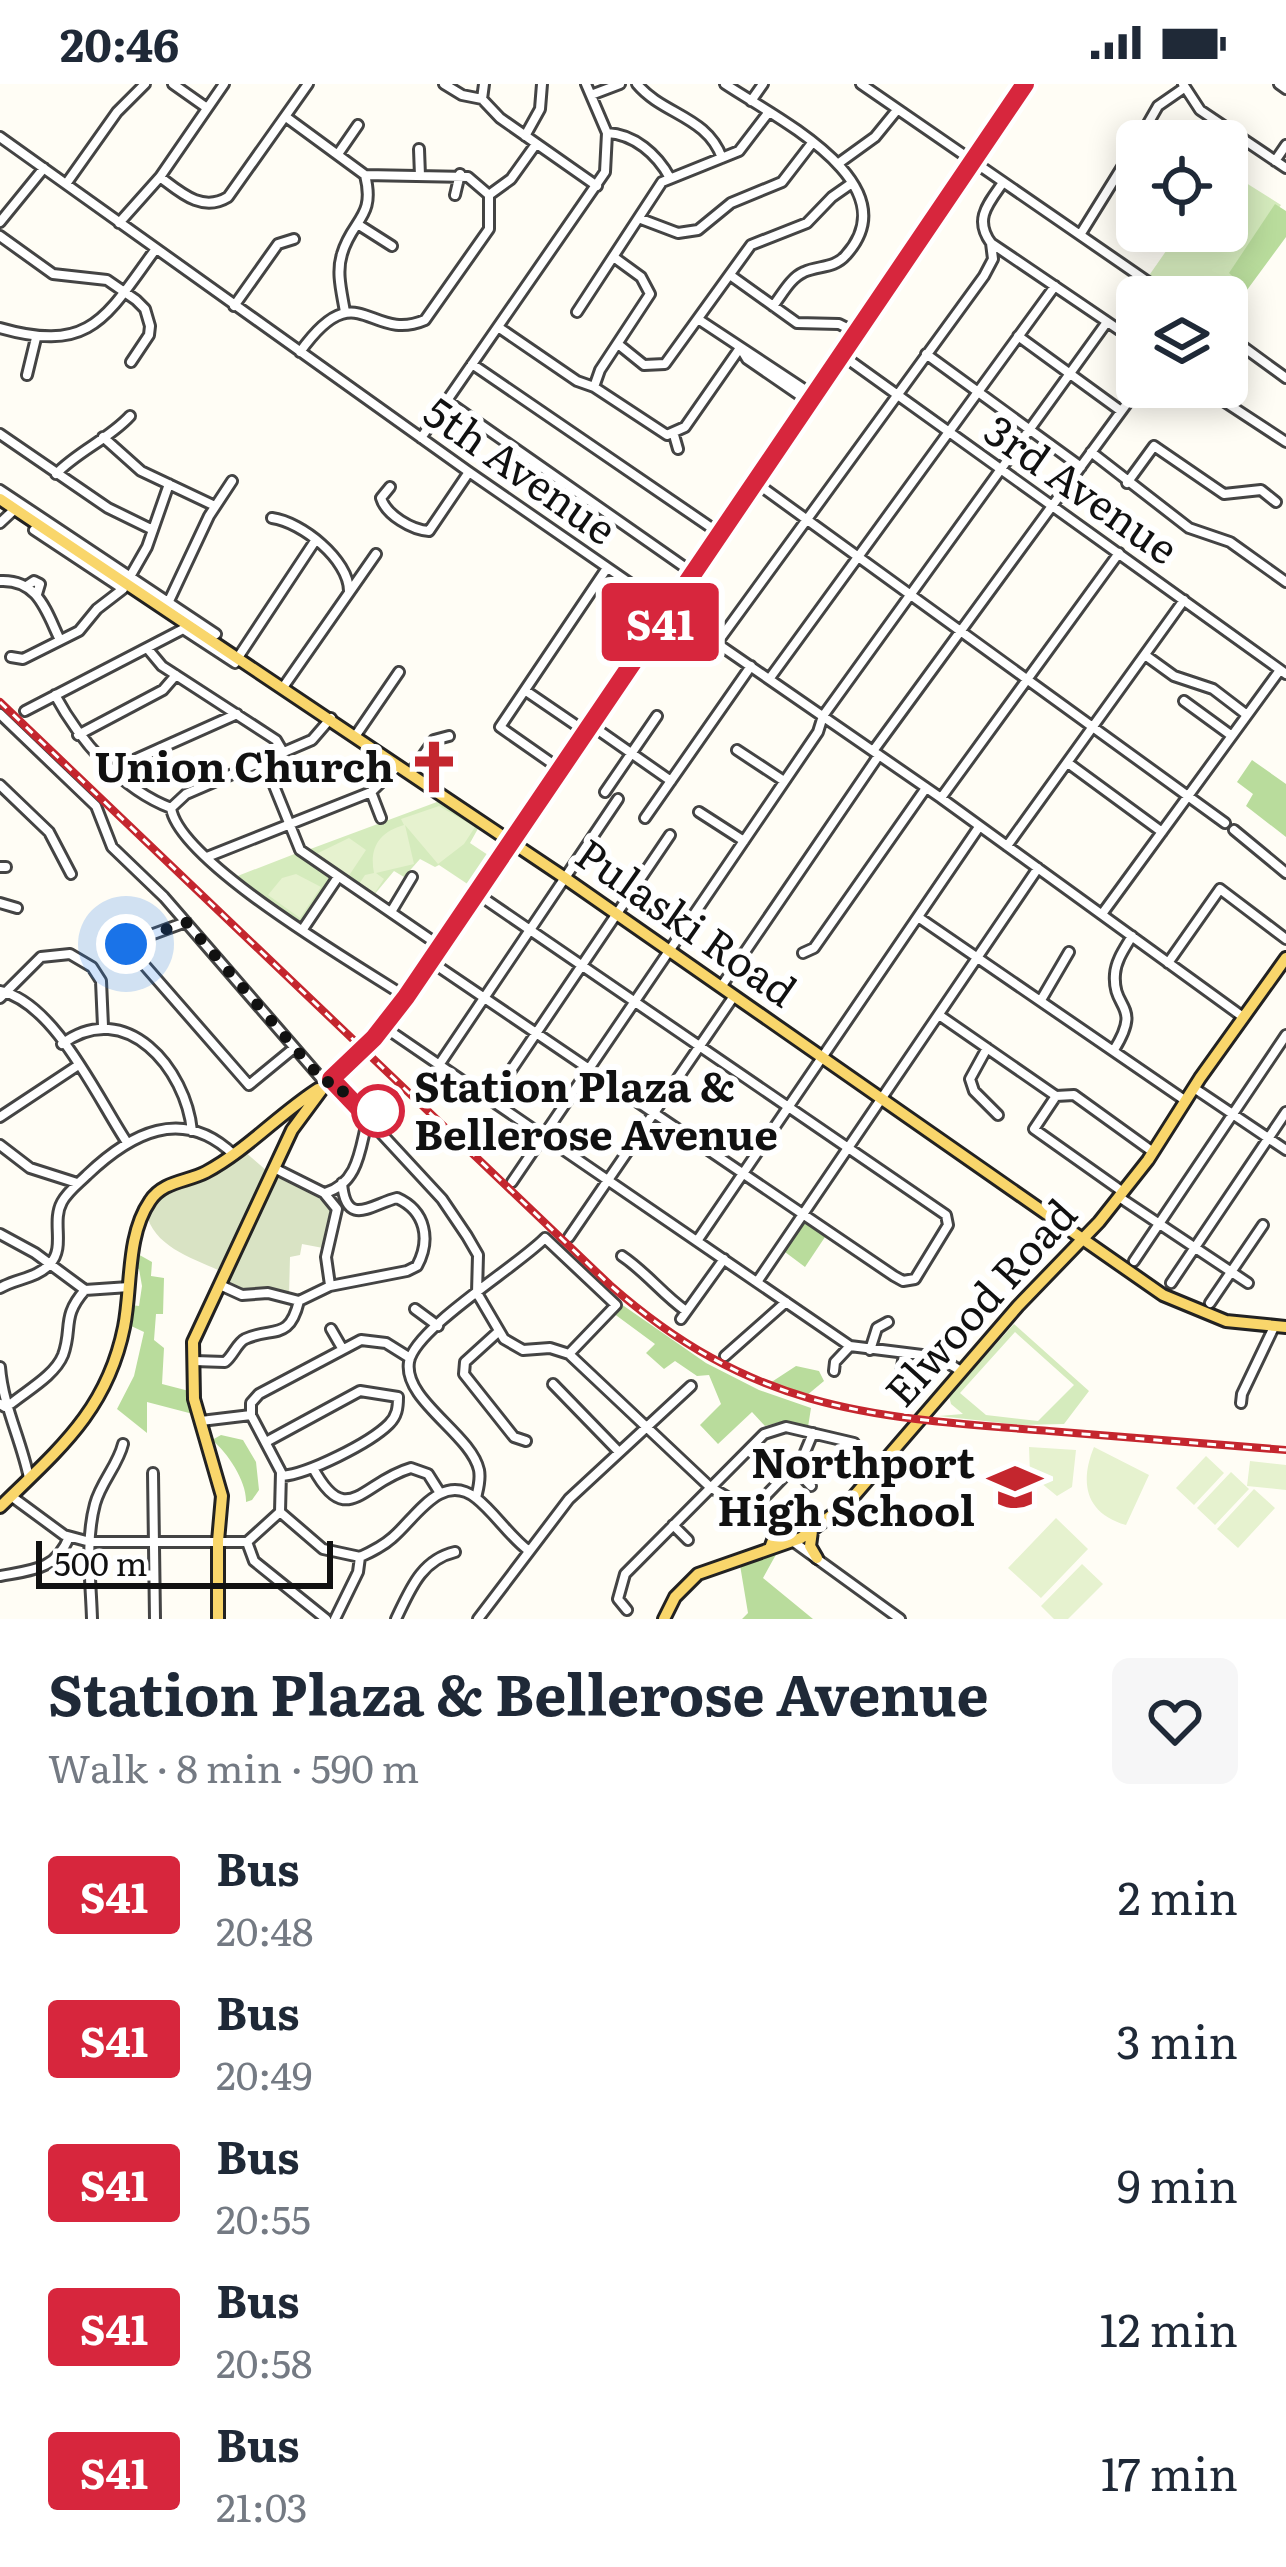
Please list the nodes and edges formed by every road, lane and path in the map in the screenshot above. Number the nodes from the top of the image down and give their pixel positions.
1 (145, 84) edge
2 (173, 84) edge
3 (224, 84) edge
4 (308, 84) edge
5 (444, 84) edge
6 (484, 84) edge
7 (542, 84) edge
8 (586, 84) edge
9 (620, 84) edge
10 (637, 84) edge
11 (725, 84) edge
12 (763, 84) edge
13 (861, 84) edge
14 (1025, 84) edge
15 (1184, 86) edge
16 (591, 95) junction
17 (482, 99) junction
18 (751, 101) junction
19 (207, 108) junction
20 (897, 110) junction
21 (768, 113) junction
22 (286, 117) junction
23 (1152, 120) edge
24 (358, 125) dead end
25 (607, 133) junction
26 (525, 136) junction
27 (0, 137) edge
28 (812, 142) junction
29 (536, 144) junction
30 (1286, 145) edge
31 (419, 149) dead end
32 (338, 154) junction
33 (722, 158) junction
34 (1275, 161) junction
35 (839, 163) junction
36 (971, 163) junction
37 (44, 168) junction
38 (1286, 168) edge
39 (460, 174) junction
40 (364, 175) junction
41 (420, 176) junction
42 (1116, 176) edge
43 (160, 177) junction
44 (670, 178) junction
45 (852, 183) junction
46 (66, 184) junction
47 (1002, 184) junction
48 (597, 186) junction
49 (455, 195) dead end
50 (489, 195) junction
51 (641, 219) junction
52 (0, 222) edge
53 (118, 223) junction
54 (359, 225) junction
55 (1080, 235) junction
56 (0, 236) edge
57 (294, 239) dead end
58 (992, 243) junction
59 (392, 246) dead end
60 (155, 250) junction
61 (615, 258) junction
62 (729, 275) junction
63 (1139, 276) edge
64 (1055, 286) junction
65 (125, 290) junction
66 (234, 306) junction
67 (773, 307) junction
68 (345, 312) junction
69 (578, 312) dead end
70 (698, 320) junction
71 (1107, 322) junction
72 (498, 327) junction
73 (0, 328) edge
74 (1116, 328) edge
75 (855, 332) junction
76 (1018, 336) junction
77 (36, 338) junction
78 (618, 344) junction
79 (740, 348) junction
80 (1248, 350) edge
81 (300, 352) junction
82 (841, 354) junction
83 (926, 354) junction
84 (131, 362) dead end
85 (472, 364) junction
86 (1070, 374) junction
87 (27, 375) dead end
88 (1286, 378) edge
89 (594, 387) junction
90 (977, 392) junction
91 (897, 395) junction
92 (810, 398) junction
93 (447, 401) junction
94 (1123, 408) edge
95 (1234, 408) edge
96 (1121, 411) junction
97 (130, 416) dead end
98 (1029, 430) junction
99 (948, 432) junction
100 (0, 434) edge
101 (674, 434) junction
102 (103, 437) junction
103 (421, 438) junction
104 (1286, 442) edge
105 (679, 449) dead end
106 (1091, 452) junction
107 (1081, 467) junction
108 (1000, 470) junction
109 (469, 472) junction
110 (56, 474) junction
111 (232, 481) dead end
112 (754, 481) junction
113 (1127, 482) junction
114 (169, 484) junction
115 (389, 487) dead end
116 (0, 490) edge
117 (0, 499) edge
118 (1276, 502) dead end
119 (215, 506) junction
120 (1051, 507) junction
121 (15, 509) junction
122 (272, 518) dead end
123 (807, 519) junction
124 (0, 524) edge
125 (34, 530) dead end
126 (153, 530) junction
127 (718, 533) junction
128 (315, 541) junction
129 (1119, 553) junction
130 (376, 554) dead end
131 (859, 557) junction
132 (607, 568) junction
133 (693, 572) junction
134 (0, 581) edge
135 (1286, 582) edge
136 (127, 583) junction
137 (349, 592) junction
138 (910, 594) junction
139 (1184, 600) junction
140 (167, 605) junction
141 (668, 610) junction
142 (186, 627) junction
143 (961, 631) junction
144 (216, 634) dead end
145 (60, 640) junction
146 (717, 643) junction
147 (147, 649) junction
148 (239, 656) junction
149 (1145, 656) junction
150 (11, 658) dead end
151 (751, 666) junction
152 (399, 672) dead end
153 (1283, 672) edge
154 (176, 675) junction
155 (770, 679) junction
156 (1028, 679) junction
157 (284, 686) junction
158 (526, 691) junction
159 (55, 695) junction
160 (1184, 700) dead end
161 (25, 711) dead end
162 (0, 714) edge
163 (237, 714) junction
164 (1247, 715) junction
165 (657, 716) dead end
166 (823, 716) junction
167 (329, 721) junction
168 (1093, 727) junction
169 (588, 729) junction
170 (78, 735) junction
171 (356, 735) junction
172 (449, 736) dead end
173 (1232, 736) junction
174 (737, 750) dead end
175 (283, 752) junction
176 (631, 753) junction
177 (876, 753) junction
178 (264, 760) junction
179 (1067, 763) junction
180 (114, 769) junction
181 (560, 769) junction
182 (404, 770) junction
183 (784, 781) junction
184 (671, 782) junction
185 (0, 785) edge
186 (926, 788) junction
187 (370, 792) junction
188 (604, 792) dead end
189 (1188, 796) junction
190 (941, 798) junction
191 (618, 799) dead end
192 (171, 808) junction
193 (699, 812) dead end
194 (382, 818) dead end
195 (645, 818) dead end
196 (1225, 823) dead end
197 (289, 824) junction
198 (980, 826) junction
199 (1234, 830) dead end
200 (1162, 832) junction
201 (670, 835) dead end
202 (509, 840) junction
203 (744, 841) junction
204 (1007, 846) junction
205 (206, 857) junction
206 (1038, 868) junction
207 (1286, 873) edge
208 (71, 874) dead end
209 (338, 877) junction
210 (412, 877) dead end
211 (565, 878) junction
212 (476, 893) junction
213 (0, 903) edge
214 (17, 908) dead end
215 (391, 912) junction
216 (617, 914) junction
217 (1102, 914) junction
218 (918, 917) junction
219 (186, 922) junction
220 (303, 929) junction
221 (530, 930) junction
222 (1132, 936) junction
223 (1286, 939) edge
224 (440, 946) junction
225 (669, 951) junction
226 (1070, 952) dead end
227 (803, 953) dead end
228 (978, 958) junction
229 (1286, 958) edge
230 (430, 961) junction
231 (1168, 963) junction
232 (582, 966) junction
233 (1281, 975) edge
234 (721, 987) junction
235 (2, 994) edge
236 (734, 996) junction
237 (406, 997) junction
238 (484, 998) junction
239 (1041, 1000) junction
240 (635, 1001) junction
241 (939, 1015) junction
242 (1243, 1017) junction
243 (104, 1026) junction
244 (384, 1027) junction
245 (537, 1033) junction
246 (1286, 1035) edge
247 (62, 1044) junction
248 (699, 1046) junction
249 (294, 1048) junction
250 (987, 1048) junction
251 (1114, 1050) junction
252 (822, 1058) junction
253 (439, 1065) junction
254 (77, 1066) junction
255 (590, 1069) junction
256 (328, 1082) junction
257 (1194, 1088) junction
258 (1056, 1096) junction
259 (491, 1100) junction
260 (881, 1100) junction
261 (1186, 1101) junction
262 (789, 1106) junction
263 (1286, 1112) edge
264 (653, 1113) junction
265 (1232, 1114) junction
266 (998, 1115) dead end
267 (0, 1117) edge
268 (368, 1117) junction
269 (192, 1131) junction
270 (543, 1136) junction
271 (1268, 1139) junction
272 (126, 1141) junction
273 (0, 1145) edge
274 (848, 1147) junction
275 (1286, 1150) edge
276 (1153, 1152) junction
277 (234, 1155) junction
278 (274, 1168) junction
279 (743, 1174) junction
280 (608, 1180) junction
281 (512, 1182) dead end
282 (343, 1183) junction
283 (77, 1184) junction
284 (324, 1193) junction
285 (1121, 1195) junction
286 (803, 1215) junction
287 (1159, 1223) junction
288 (1263, 1226) dead end
289 (0, 1234) edge
290 (569, 1237) dead end
291 (1084, 1240) junction
292 (697, 1241) junction
293 (1195, 1248) junction
294 (622, 1256) dead end
295 (724, 1259) junction
296 (1135, 1261) dead end
297 (50, 1264) junction
298 (1232, 1272) junction
299 (757, 1282) junction
300 (1171, 1283) dead end
301 (1247, 1283) dead end
302 (219, 1285) junction
303 (330, 1286) junction
304 (129, 1287) junction
305 (0, 1288) edge
306 (85, 1290) junction
307 (477, 1294) junction
308 (299, 1301) junction
309 (786, 1302) junction
310 (1210, 1303) dead end
311 (415, 1309) dead end
312 (888, 1322) dead end
313 (438, 1326) junction
314 (1280, 1327) edge
315 (332, 1329) dead end
316 (498, 1332) junction
317 (850, 1346) junction
318 (342, 1348) junction
319 (870, 1350) junction
320 (569, 1354) junction
321 (904, 1354) junction
322 (724, 1356) dead end
323 (410, 1358) junction
324 (194, 1360) junction
325 (0, 1367) edge
326 (834, 1371) dead end
327 (961, 1371) junction
328 (553, 1384) dead end
329 (899, 1384) dead end
330 (413, 1385) junction
331 (691, 1386) dead end
332 (398, 1397) junction
333 (1241, 1403) dead end
334 (3, 1406) edge
335 (251, 1415) junction
336 (201, 1421) junction
337 (646, 1429) junction
338 (813, 1433) junction
339 (266, 1442) junction
340 (526, 1442) dead end
341 (854, 1443) dead end
342 (123, 1444) dead end
343 (619, 1452) junction
344 (313, 1468) junction
345 (794, 1468) junction
346 (153, 1473) dead end
347 (282, 1476) junction
348 (29, 1478) junction
349 (811, 1486) dead end
350 (710, 1487) junction
351 (440, 1493) junction
352 (10, 1496) junction
353 (476, 1498) junction
354 (0, 1507) edge
355 (751, 1511) junction
356 (280, 1512) junction
357 (771, 1525) junction
358 (673, 1526) junction
359 (812, 1532) junction
360 (70, 1537) junction
361 (218, 1540) junction
362 (688, 1540) dead end
363 (793, 1541) junction
364 (90, 1542) junction
365 (154, 1542) junction
366 (248, 1542) junction
367 (770, 1548) junction
368 (530, 1551) junction
369 (455, 1552) dead end
370 (360, 1557) junction
371 (817, 1558) junction
372 (0, 1576) edge
373 (627, 1610) dead end
374 (92, 1619) edge
375 (154, 1619) edge
376 (218, 1619) edge
377 (330, 1619) edge
378 (396, 1619) edge
379 (478, 1619) edge
380 (664, 1619) edge
381 (900, 1619) edge

1 - 46 street
2 - 19 street
3 - 19 street
4 - 22 street
5 - 17 street
6 - 17 street
7 - 26 street
8 - 16 street
9 - 16 street
10 - 33 street
11 - 18 street
12 - 18 street
13 - 20 street
14 - 36 main road
15 - 23 street
15 - 34 street
16 - 25 street
17 - 26 street
18 - 21 street
19 - 43 street
20 - 35 street
20 - 36 street
21 - 28 street
21 - 33 street
22 - 32 street
22 - 43 street
24 - 32 street
25 - 44 street
25 - 48 street
26 - 29 street
27 - 37 street, 5th Avenue
28 - 35 street
28 - 51 street
29 - 48 street
29 - 50 street
30 - 34 street
31 - 41 street
32 - 40 street
33 - 44 street
34 - 38 street
35 - 45 street
36 - 47 street
36 - 75 main road
37 - 46 street, 5th Avenue
37 - 52 street
39 - 41 street
39 - 49 street
39 - 50 street
40 - 41 street
40 - 54 street
42 - 55 street
43 - 53 street
44 - 51 street
45 - 62 street
45 - 67 street
46 - 53 street, 5th Avenue
47 - 55 street
47 - 58 street
48 - 72 street
50 - 68 street
51 - 61 street
53 - 60 street, 5th Avenue
54 - 59 street
54 - 68 street
55 - 63 street
56 - 65 street
57 - 66 street
58 - 64 street
58 - 83 street
60 - 65 street
60 - 66 street, 5th Avenue
61 - 69 street
61 - 78 street
62 - 67 street
62 - 70 street
64 - 71 street
64 - 76 street
65 - 77 street
65 - 84 street
66 - 81 street, 5th Avenue
67 - 75 street
68 - 81 street
70 - 78 street
70 - 79 street
71 - 74 street
71 - 86 street
72 - 85 street
72 - 89 street
73 - 77 street
75 - 82 main road
76 - 86 street
76 - 90 street
77 - 87 street
78 - 89 street
79 - 92 street
79 - 101 street
80 - 88 street
81 - 103 street, 5th Avenue
82 - 91 street, 3rd Avenue
82 - 92 main road
83 - 90 street
83 - 91 street
85 - 93 street
85 - 127 street
86 - 96 street
86 - 98 street
89 - 101 street
90 - 98 street
90 - 99 street
91 - 99 street, 3rd Avenue
91 - 123 street
92 - 112 main road
93 - 103 street
93 - 133 street
94 - 96 street
95 - 104 street
96 - 106 street
97 - 102 street
98 - 107 street
98 - 108 street
99 - 108 street, 3rd Avenue
99 - 131 street
100 - 110 street
101 - 105 street
102 - 110 street
102 - 114 street
103 - 109 street, 5th Avenue
106 - 107 street
106 - 113 street
107 - 120 street
108 - 120 street, 3rd Avenue
108 - 138 street
109 - 115 street
109 - 132 street, 5th Avenue
110 - 126 street
111 - 119 street
112 - 123 street
112 - 127 main road
113 - 118 street
113 - 135 street
114 - 119 street
114 - 126 street
116 - 136 street
117 - 121 main road, Pulaski Road
119 - 140 street
120 - 129 street, 3rd Avenue
120 - 143 street
121 - 124 street
121 - 136 main road, Pulaski Road
122 - 128 street
123 - 131 street
123 - 146 street
125 - 136 street
126 - 136 street
127 - 133 main road
128 - 137 street
128 - 148 street
129 - 139 street, 3rd Avenue
129 - 156 street
130 - 137 street
131 - 138 street
131 - 155 street
132 - 141 street, 5th Avenue
132 - 158 street
133 - 141 main road
134 - 145 street
136 - 140 main road, Pulaski Road
136 - 145 street
137 - 157 street
138 - 143 street
138 - 166 street
139 - 149 street
139 - 153 street, 3rd Avenue
140 - 142 main road, Pulaski Road
140 - 144 street
141 - 146 street, 5th Avenue
141 - 169 main road
142 - 147 street
142 - 148 main road, Pulaski Road
142 - 167 street
143 - 156 street
143 - 177 street
145 - 150 street
146 - 151 street, 5th Avenue
147 - 154 street
147 - 159 street
148 - 157 main road, Pulaski Road
149 - 164 street
149 - 168 street
151 - 155 street, 5th Avenue
151 - 184 street
152 - 171 street
153 - 164 street
154 - 163 street
154 - 170 street
155 - 166 street, 5th Avenue
156 - 168 street
156 - 190 street
157 - 167 main road, Pulaski Road
158 - 169 street
158 - 181 street
159 - 161 street
159 - 170 street
160 - 173 street
162 - 219 street
163 - 175 street
163 - 180 street
164 - 173 street
165 - 176 street
166 - 177 street, 5th Avenue
166 - 183 street
167 - 171 main road, Pulaski Road
167 - 175 street
168 - 179 street
168 - 189 street
169 - 176 street
169 - 181 main road
170 - 180 street
171 - 182 main road, Pulaski Road
172 - 182 street
173 - 189 street
174 - 183 street
175 - 178 street
176 - 184 street
176 - 188 street
177 - 186 street, 5th Avenue
177 - 234 street
178 - 192 street
178 - 197 street
179 - 200 street
179 - 204 street
180 - 192 street
181 - 202 main road
182 - 187 street
182 - 202 main road, Pulaski Road
183 - 203 street
184 - 195 street
185 - 208 street
186 - 190 street, 5th Avenue
186 - 227 street
187 - 194 street
187 - 197 street
189 - 196 street
189 - 200 street
190 - 198 street, 5th Avenue
191 - 211 street
192 - 205 street
193 - 203 street
197 - 205 street
197 - 209 street
198 - 204 street, 5th Avenue
198 - 218 street
199 - 207 street
200 - 217 street
201 - 216 street
202 - 211 main road, Pulaski Road
202 - 212 main road
203 - 225 street
204 - 206 street, 5th Avenue
205 - 220 street
206 - 217 street, 5th Avenue
206 - 228 street
209 - 215 street
209 - 220 street
210 - 215 street
211 - 216 main road, Pulaski Road
211 - 221 street
212 - 221 street
212 - 224 main road
213 - 214 street
215 - 224 street
216 - 225 main road, Pulaski Road
216 - 232 street
217 - 222 street, 5th Avenue
218 - 228 street
218 - 252 street
219 - 249 street
219 - 249 street
220 - 237 street
221 - 232 street
221 - 238 street
222 - 231 street, 5th Avenue
222 - 251 street
223 - 231 street
224 - 230 main road
225 - 234 main road, Pulaski Road
225 - 240 street
226 - 239 street
228 - 239 street
228 - 241 street
229 - 233 main road, Elwood Road
230 - 237 main road
230 - 238 street
231 - 242 street, 5th Avenue
232 - 240 street
232 - 245 street
233 - 242 main road, Elwood Road
234 - 236 main road, Pulaski Road
235 - 243 street
235 - 247 street
236 - 248 street
236 - 252 main road, Pulaski Road
237 - 244 main road
238 - 245 street
238 - 253 street
239 - 251 street
240 - 248 street
240 - 255 street
241 - 250 street
241 - 260 street
242 - 257 main road, Elwood Road
243 - 247 street
243 - 269 street
244 - 253 street
244 - 256 main road
245 - 255 street
245 - 259 street
246 - 265 street
247 - 254 street
248 - 262 street
248 - 264 street
249 - 256 street
250 - 258 street
250 - 266 street
251 - 261 street
252 - 260 main road, Pulaski Road
252 - 262 street
253 - 259 street
254 - 267 street
254 - 272 street
255 - 264 street
255 - 270 street
256 - 268 street
256 - 277 main road
256 - 278 main road
257 - 261 main road, Elwood Road
257 - 265 street
258 - 276 street
258 - 285 street
259 - 270 street
260 - 274 street
260 - 291 main road, Pulaski Road
261 - 276 main road, Elwood Road
262 - 274 street
262 - 279 street
263 - 271 street
264 - 279 street
264 - 280 street
265 - 271 street
265 - 287 street
268 - 282 street
268 - 307 street
269 - 272 street
269 - 277 street
270 - 280 street
270 - 281 street
271 - 275 street
271 - 293 street
272 - 283 street
273 - 283 street
274 - 286 street
274 - 286 street
276 - 285 main road, Elwood Road
277 - 304 main road
278 - 284 street
278 - 302 main road
279 - 286 street
279 - 292 street
280 - 290 street
280 - 292 street
282 - 284 street
282 - 303 street
283 - 297 street
284 - 303 street
285 - 287 street
285 - 291 main road, Elwood Road
286 - 299 street
287 - 293 street
287 - 296 street
288 - 298 street
289 - 297 street
291 - 314 main road, Pulaski Road
291 - 327 main road, Elwood Road
292 - 295 street
293 - 298 street
293 - 300 street
294 - 295 street
295 - 299 street
297 - 305 street
297 - 306 street
298 - 301 street
298 - 310 street
299 - 309 street
302 - 308 street
302 - 324 main road
303 - 308 street
304 - 306 street
304 - 348 main road
306 - 334 street
307 - 313 street
307 - 316 street
307 - 320 street
308 - 324 street
309 - 317 street
309 - 322 street
311 - 313 street
312 - 319 street
313 - 323 street
314 - 333 street
315 - 318 street
316 - 320 street
316 - 340 street
317 - 319 street
317 - 326 street
318 - 323 street
318 - 335 street
319 - 321 street
320 - 337 street
321 - 327 street
321 - 329 street
323 - 330 street
324 - 336 main road
325 - 334 street
327 - 359 main road, Elwood Road
328 - 343 street
330 - 332 street
330 - 353 street
331 - 337 street
332 - 339 street
332 - 344 street
334 - 348 street
335 - 336 street
335 - 339 street
336 - 361 main road
337 - 343 street
337 - 350 street
338 - 341 street
338 - 345 street
338 - 350 street
339 - 347 street
342 - 364 street
343 - 368 street
344 - 347 street
344 - 351 street
345 - 349 street
345 - 355 street
346 - 365 street
347 - 356 street
348 - 352 main road
350 - 355 street
350 - 358 street
351 - 353 street
351 - 370 street
352 - 354 main road
352 - 360 street
353 - 368 street
355 - 357 street
356 - 366 street
356 - 370 street
357 - 363 street
357 - 367 main road
358 - 362 street
358 - 373 street
359 - 363 main road, Elwood Road
359 - 371 main road
360 - 364 street
360 - 372 street
361 - 365 street
361 - 366 street
361 - 376 main road
363 - 367 main road, Elwood Road
363 - 371 street
364 - 365 street
364 - 374 street
365 - 375 street
366 - 377 street
367 - 380 main road, Elwood Road
368 - 379 street
369 - 378 street
370 - 377 street
371 - 381 street

